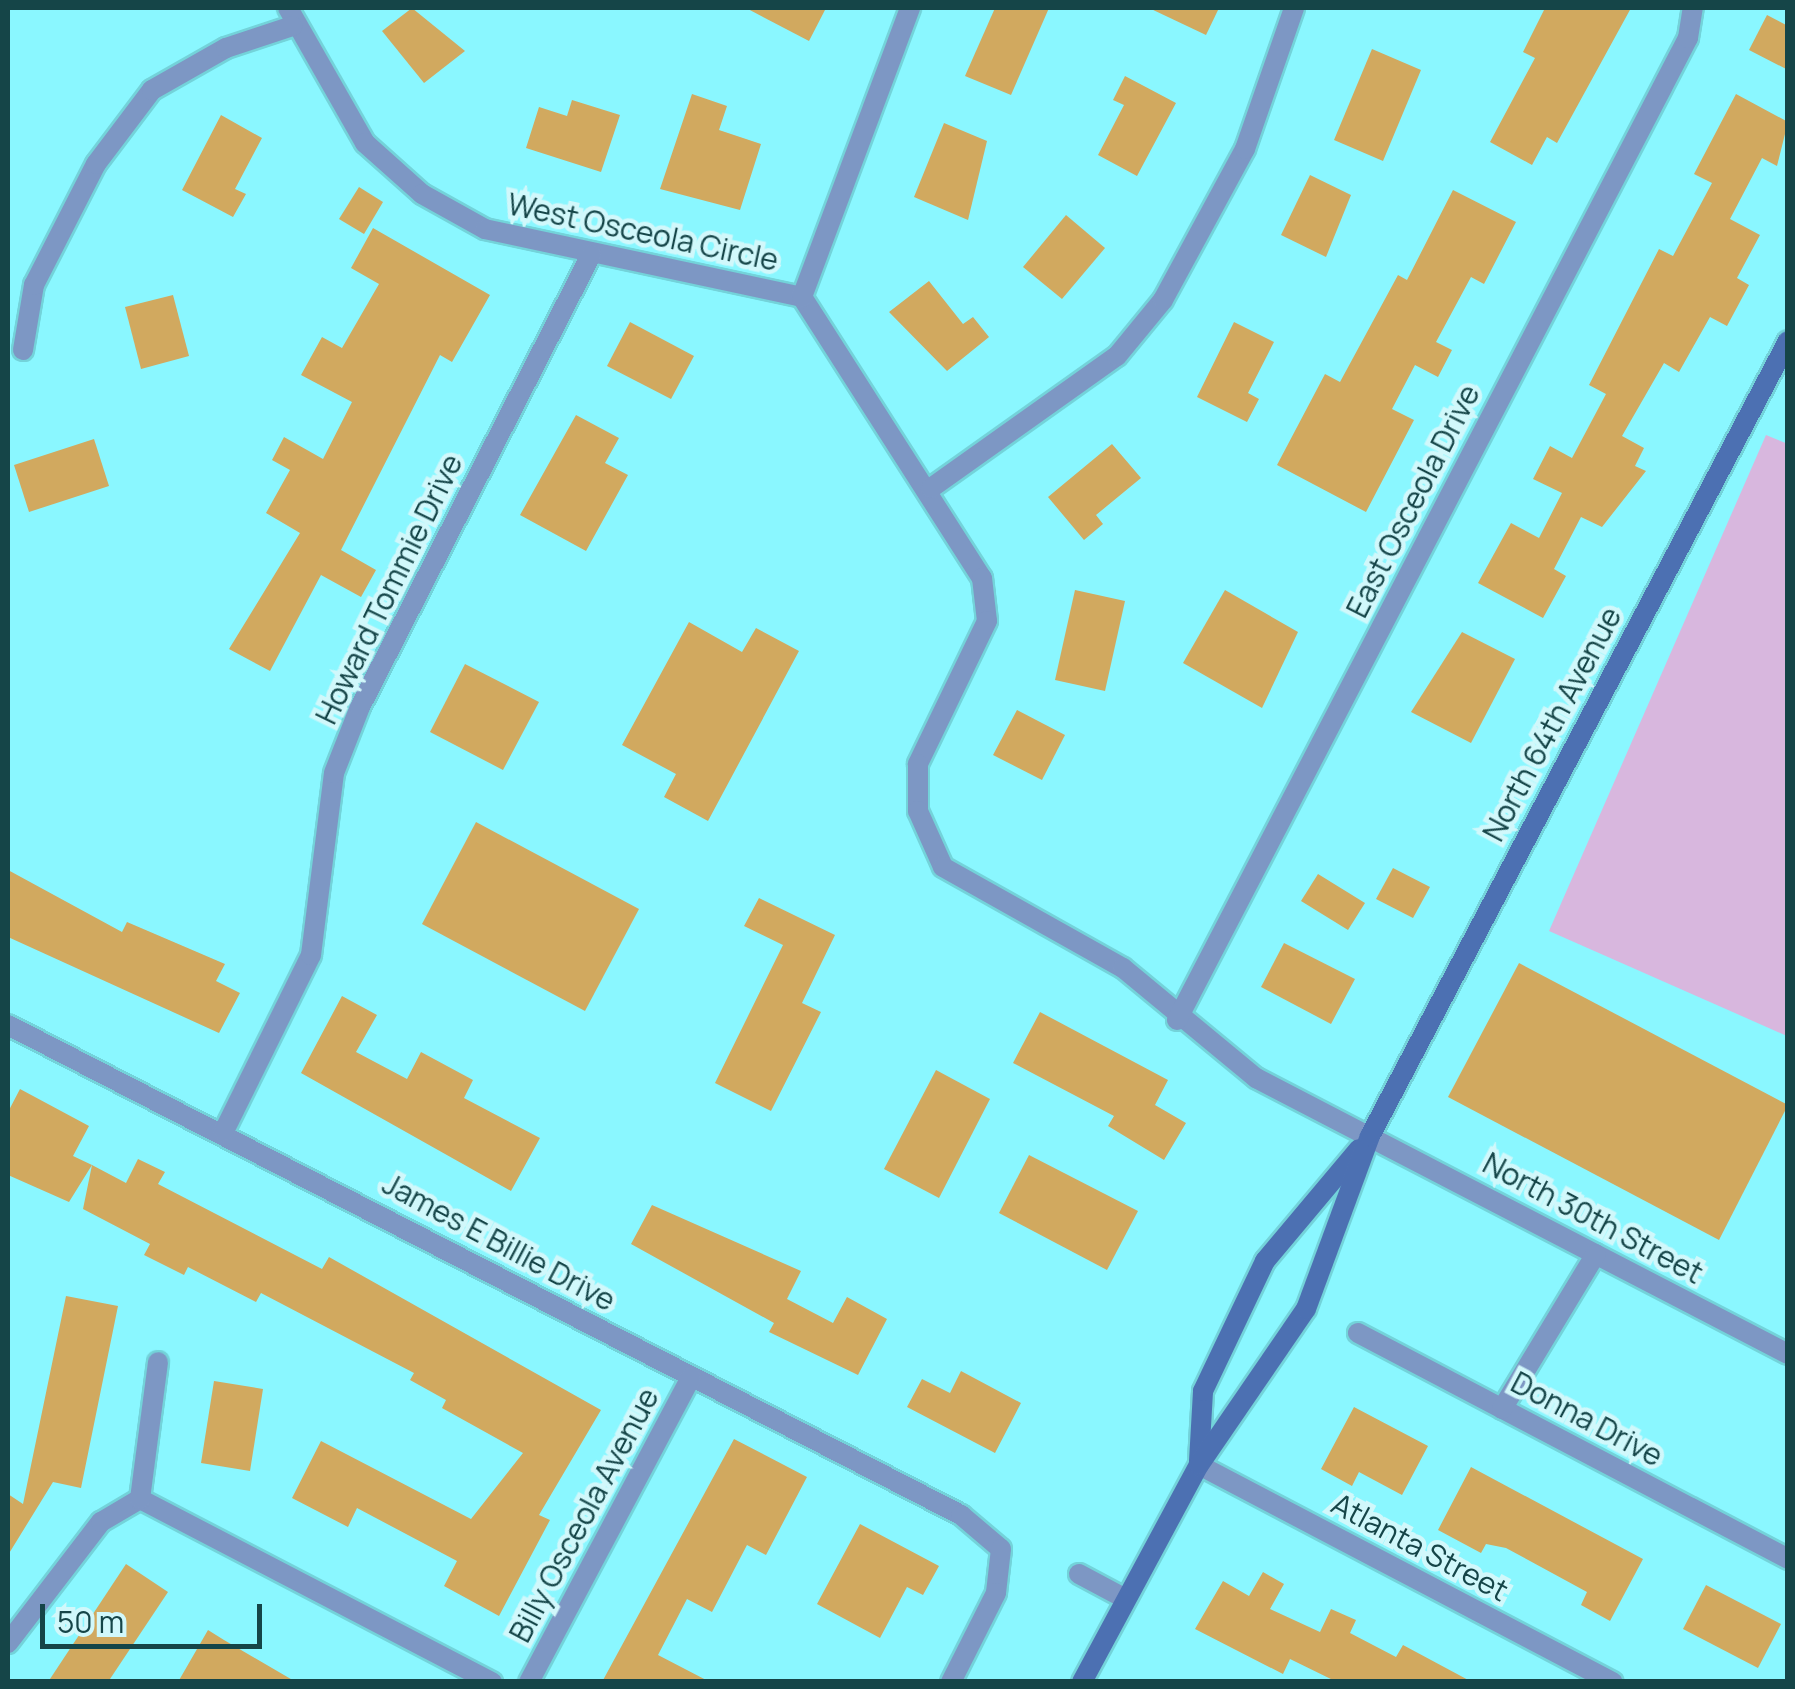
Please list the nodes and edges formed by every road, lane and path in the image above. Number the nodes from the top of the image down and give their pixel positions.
1 (910, 8) edge
2 (1294, 8) edge
3 (1694, 8) edge
4 (290, 17) edge
5 (592, 255) junction
6 (802, 297) junction
7 (1788, 341) edge
8 (24, 350) dead end
9 (931, 488) junction
10 (1177, 1020) junction
11 (9, 1031) edge
12 (224, 1132) junction
13 (1370, 1136) junction
14 (1596, 1254) junction
15 (1358, 1333) dead end
16 (1788, 1354) edge
17 (158, 1362) dead end
18 (692, 1377) junction
19 (1502, 1409) junction
20 (1199, 1465) junction
21 (140, 1500) junction
22 (1788, 1558) edge
23 (1079, 1574) dead end
24 (1124, 1598) junction
25 (8, 1643) edge
26 (492, 1682) edge
27 (529, 1682) edge
28 (951, 1682) edge
29 (1082, 1682) edge
30 (1612, 1682) edge

1 - 6 street
2 - 9 street
3 - 10 street, East Osceola Drive
4 - 5 street, West Osceola Circle
4 - 8 street
5 - 6 street, West Osceola Circle
5 - 12 street, Howard Tommie Drive
6 - 9 street, West Osceola Circle
7 - 13 street, North 64th Avenue
9 - 10 street, West Osceola Circle
10 - 13 street, North 30th Street
11 - 12 street, James E Billie Drive
12 - 18 street, James E Billie Drive
13 - 14 street, North 30th Street
13 - 20 street, North 64th Avenue
13 - 20 street, North 64th Avenue
14 - 16 street, North 30th Street
14 - 19 street
15 - 19 street, Donna Drive
17 - 21 street
18 - 27 street, Billy Osceola Avenue
18 - 28 street, James E Billie Drive
19 - 22 street, Donna Drive
20 - 24 street, North 64th Avenue
20 - 30 street, Atlanta Street
21 - 25 street
21 - 26 street
23 - 24 street
24 - 29 street, North 64th Avenue

